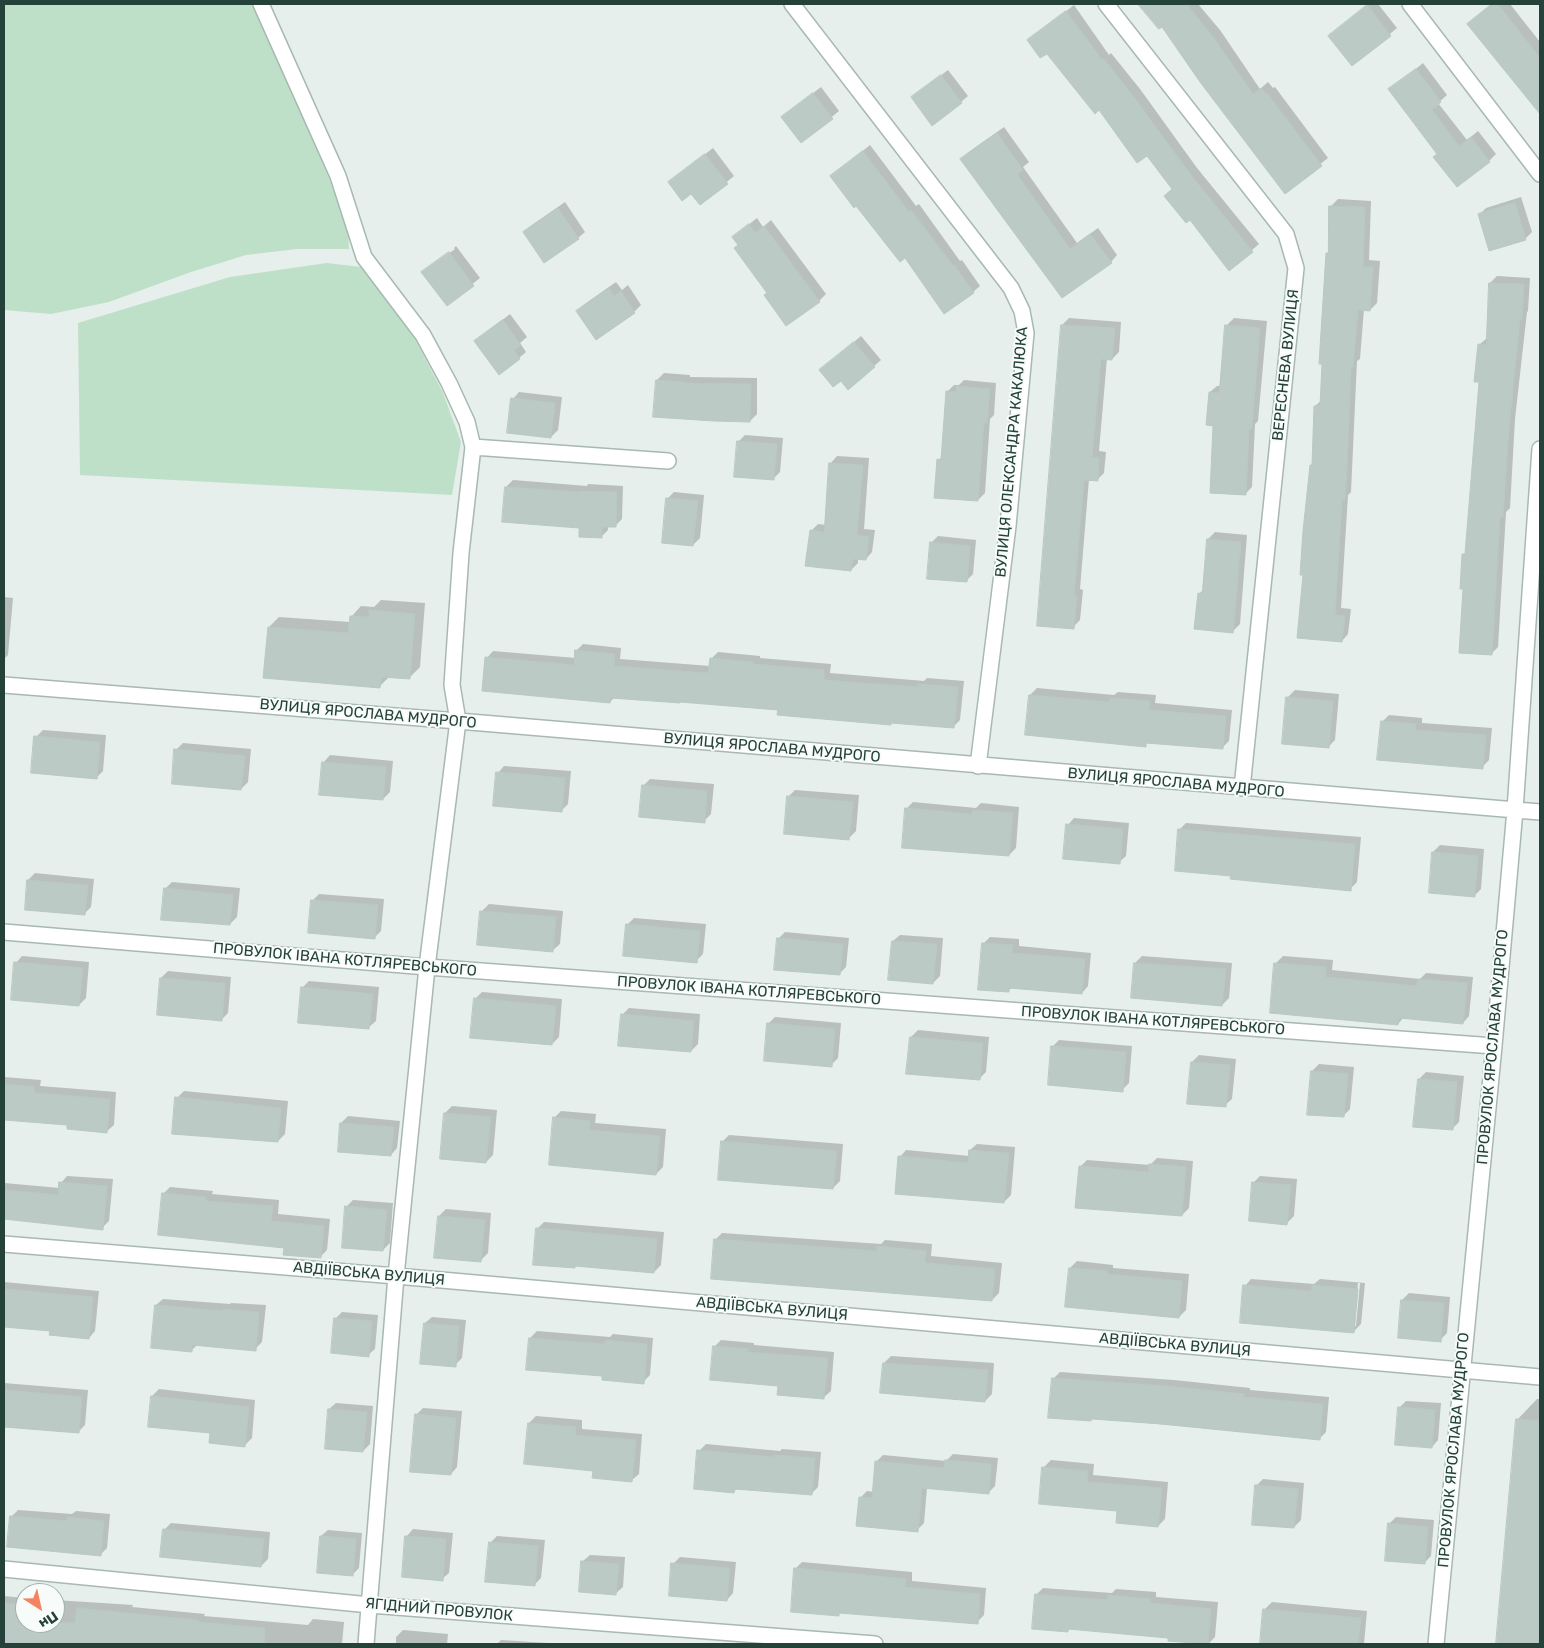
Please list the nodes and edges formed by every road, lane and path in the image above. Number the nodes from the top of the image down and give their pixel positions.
1 (261, 4) edge
2 (792, 4) edge
3 (1106, 4) edge
4 (1410, 4) edge
5 (1540, 174) edge
6 (473, 447) junction
7 (1540, 449) edge
8 (668, 461) dead end
9 (4, 685) edge
10 (458, 721) junction
11 (978, 766) junction
12 (1242, 788) junction
13 (1515, 810) junction
14 (1540, 812) edge
15 (4, 932) edge
16 (428, 967) junction
17 (1494, 1046) junction
18 (4, 1244) edge
19 (396, 1276) junction
20 (1462, 1371) junction
21 (1540, 1377) edge
22 (4, 1569) edge
23 (370, 1605) junction
24 (366, 1644) edge
25 (875, 1644) edge
26 (1436, 1644) edge

1 - 6 street
2 - 11 street, ВУЛИЦЯ ОЛЕКСАНДРА КАКАЛЮКА
3 - 12 street, ВЕРЕСНЕВА ВУЛИЦЯ
4 - 5 street
6 - 8 street
6 - 10 street
7 - 13 street, ПРОВУЛОК ЯРОСЛАВА МУДРОГО
9 - 10 street, ВУЛИЦЯ ЯРОСЛАВА МУДРОГО
10 - 11 street, ВУЛИЦЯ ЯРОСЛАВА МУДРОГО
10 - 16 street
11 - 12 street, ВУЛИЦЯ ЯРОСЛАВА МУДРОГО
12 - 13 street, ВУЛИЦЯ ЯРОСЛАВА МУДРОГО
13 - 14 street, ВУЛИЦЯ ЯРОСЛАВА МУДРОГО
13 - 17 street, ПРОВУЛОК ЯРОСЛАВА МУДРОГО
15 - 16 street, ПРОВУЛОК ІВАНА КОТЛЯРЕВСЬКОГО
16 - 17 street, ПРОВУЛОК ІВАНА КОТЛЯРЕВСЬКОГО
16 - 19 street
17 - 20 street, ПРОВУЛОК ЯРОСЛАВА МУДРОГО
18 - 19 street, АВДІЇВСЬКА ВУЛИЦЯ
19 - 20 street, АВДІЇВСЬКА ВУЛИЦЯ
19 - 23 street
20 - 21 street, АВДІЇВСЬКА ВУЛИЦЯ
20 - 26 street, ПРОВУЛОК ЯРОСЛАВА МУДРОГО
22 - 23 street, ЯГІДНИЙ ПРОВУЛОК
23 - 24 street
23 - 25 street, ЯГІДНИЙ ПРОВУЛОК

